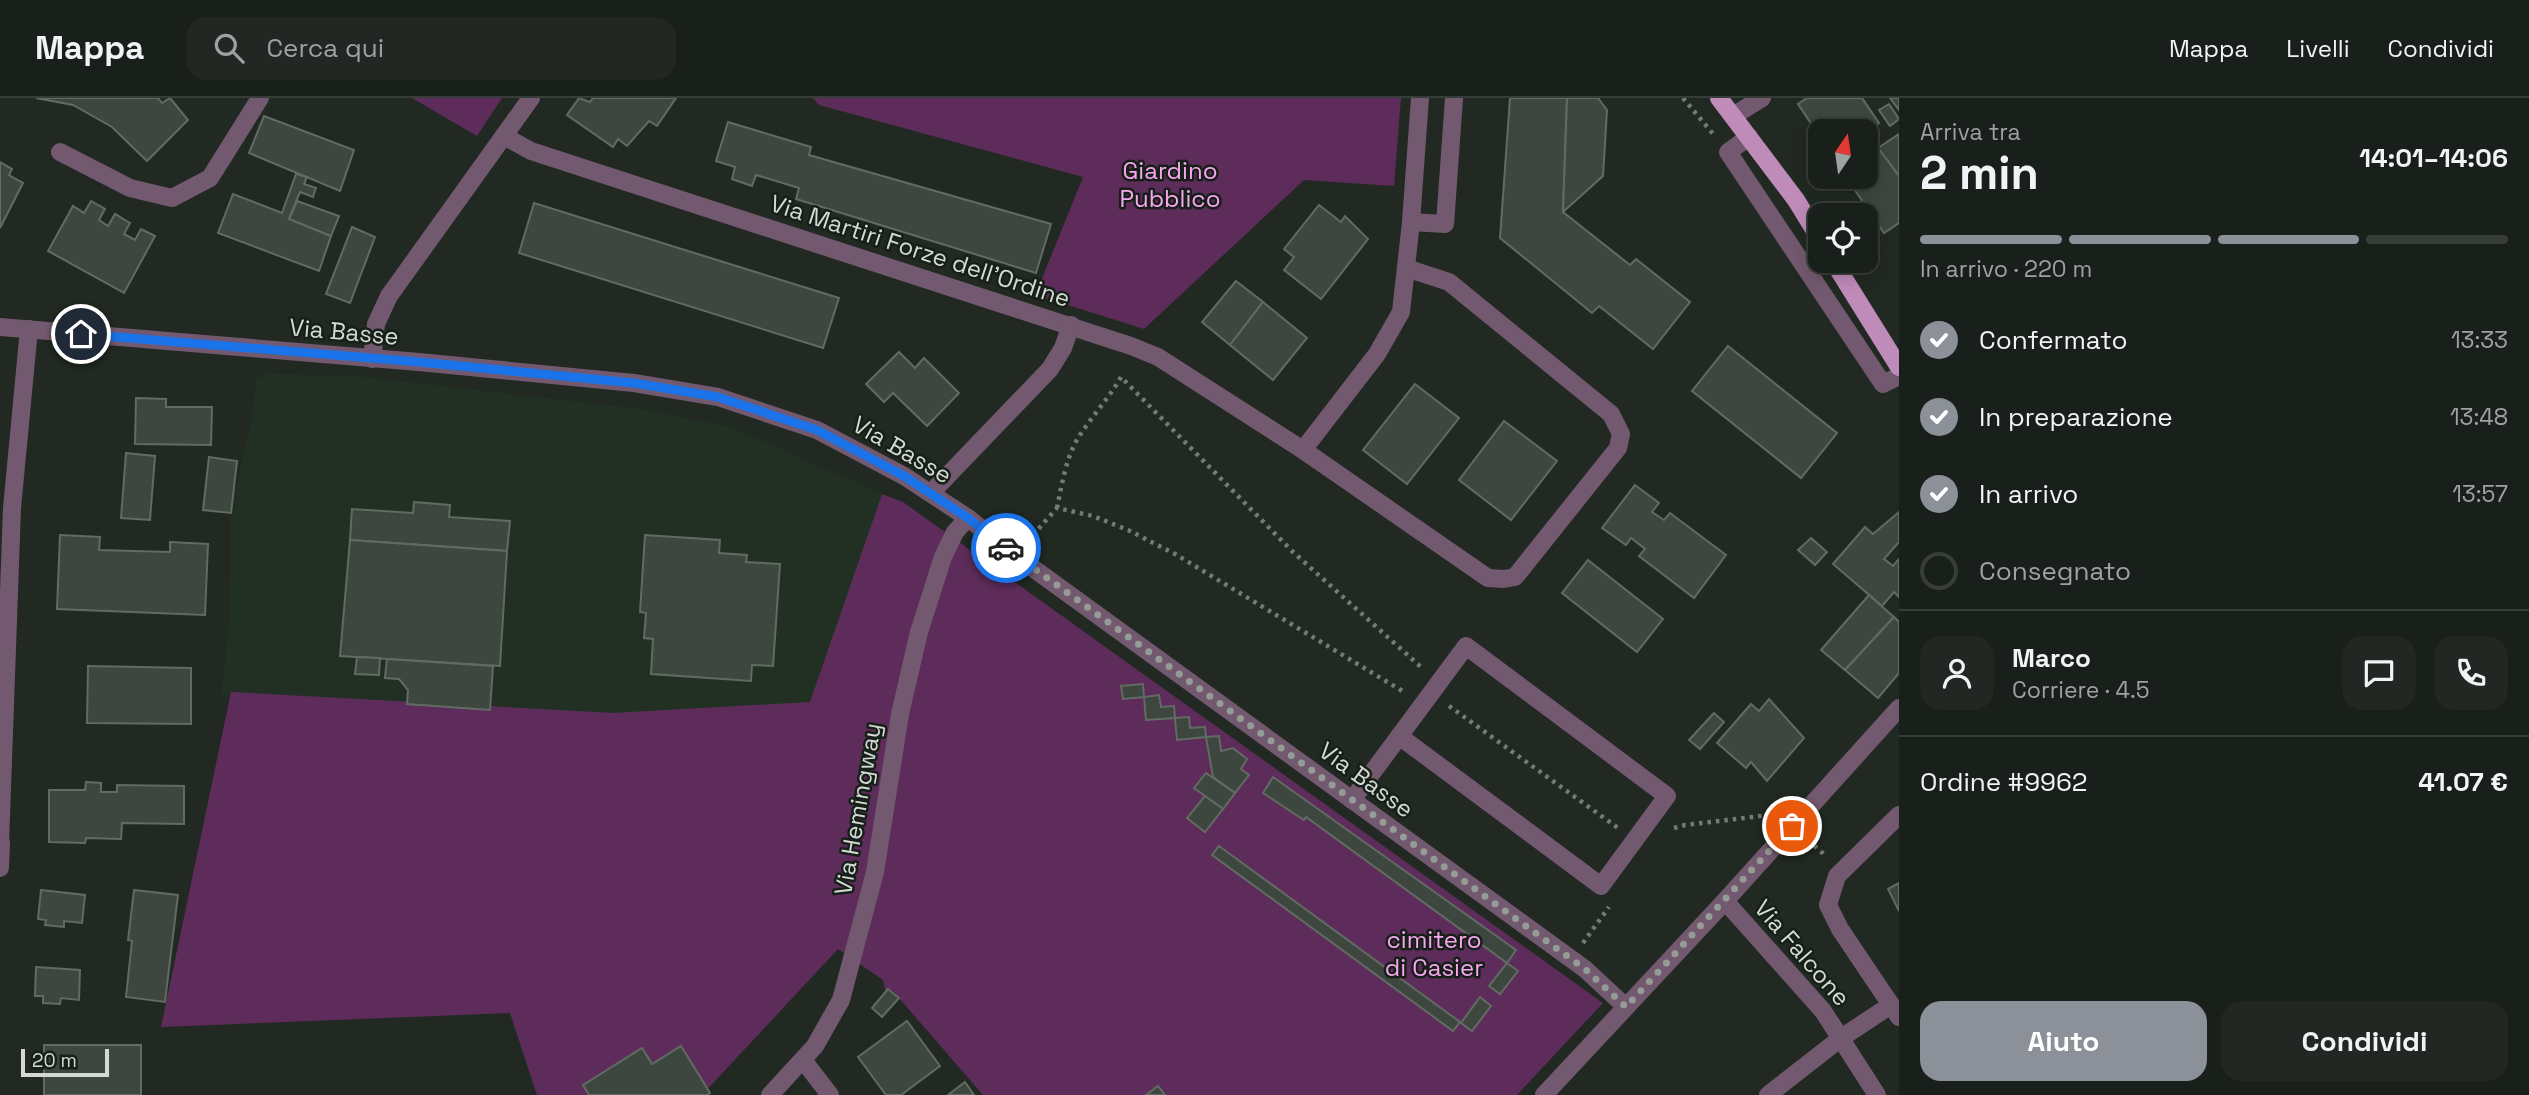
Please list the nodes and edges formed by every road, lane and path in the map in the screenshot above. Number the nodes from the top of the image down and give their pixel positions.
1 (260, 98) edge
2 (531, 98) edge
3 (1420, 98) edge
4 (1454, 98) edge
5 (1683, 98) edge
6 (1719, 98) edge
7 (1762, 98) edge
8 (1733, 116) junction
9 (505, 136) junction
10 (1749, 137) junction
11 (60, 152) dead end
12 (1728, 152) junction
13 (1808, 220) edge
14 (1411, 222) junction
15 (1406, 268) junction
16 (1840, 273) edge
17 (1070, 325) junction
18 (0, 327) edge
19 (29, 329) junction
20 (372, 359) junction
21 (1899, 367) edge
22 (1899, 376) edge
23 (1303, 450) junction
24 (931, 493) junction
25 (6, 509) edge
26 (1057, 509) junction
27 (968, 518) junction
28 (1033, 535) dead end
29 (1426, 671) dead end
30 (1405, 692) dead end
31 (1448, 705) dead end
32 (1899, 708) edge
33 (1399, 736) junction
34 (1352, 800) junction
35 (1777, 812) dead end
36 (1899, 815) edge
37 (1669, 830) dead end
38 (1624, 832) dead end
39 (1, 844) edge
40 (0, 868) edge
41 (1725, 901) junction
42 (1611, 905) dead end
43 (1580, 948) dead end
44 (1626, 1007) junction
45 (1895, 1011) edge
46 (1841, 1038) junction
47 (803, 1060) junction
48 (770, 1095) edge
49 (830, 1095) edge
50 (1544, 1095) edge
51 (1768, 1095) edge
52 (1877, 1095) edge

1 - 11 street
2 - 9 street
3 - 14 street
4 - 14 street
5 - 12 path
6 - 8 main road
7 - 8 street
8 - 10 main road
9 - 17 street, Via Martiri Forze dell'Ordine
9 - 20 street
10 - 12 street
10 - 13 main road
12 - 22 street
14 - 15 street
15 - 23 street
15 - 23 street, Via Martiri Forze dell'Ordine
16 - 21 main road
17 - 23 street, Via Martiri Forze dell'Ordine
17 - 24 street
18 - 19 street, Via Basse
19 - 20 street, Via Basse
19 - 25 street
20 - 24 street, Via Basse
24 - 27 street, Via Basse
25 - 39 street
26 - 28 path
26 - 29 path
26 - 30 path
27 - 34 street, Via Basse
27 - 47 street, Via Hemingway
31 - 38 path
32 - 41 street
33 - 33 street
33 - 34 street
34 - 44 street, Via Basse
35 - 37 path
36 - 45 street, Via Falcone
39 - 40 street
41 - 44 street
41 - 46 street, Via Falcone
42 - 43 path
44 - 50 street
45 - 46 street, Via Falcone
46 - 51 street, Via Falcone
46 - 52 street, Via Falcone
47 - 48 street, Via Hemingway
47 - 49 street

